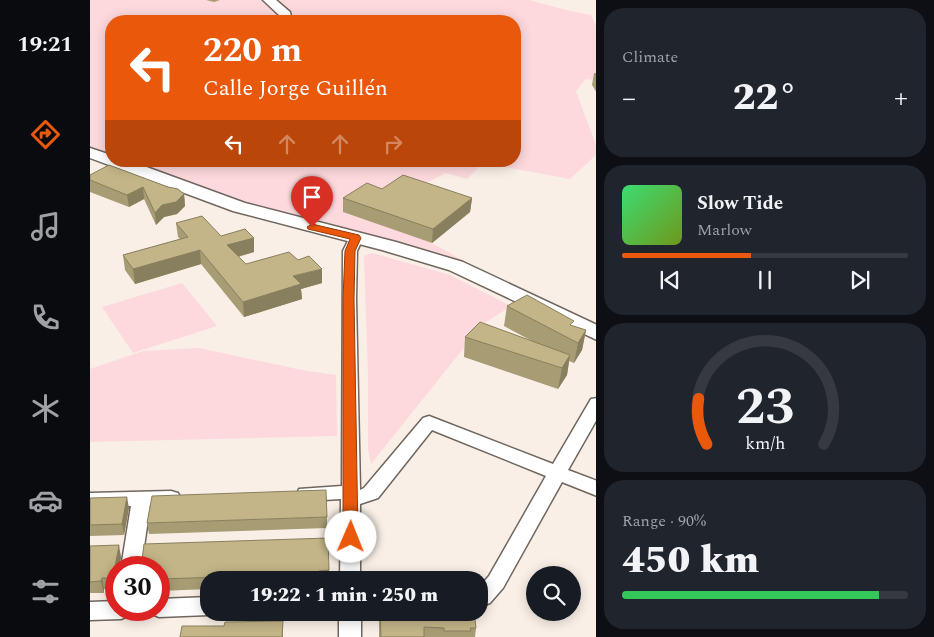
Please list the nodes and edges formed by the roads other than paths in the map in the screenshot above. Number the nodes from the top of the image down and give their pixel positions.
1 (269, 0) edge
2 (286, 15) edge
3 (90, 154) edge
4 (105, 159) edge
5 (129, 167) edge
6 (356, 238) junction
7 (596, 334) edge
8 (596, 403) edge
9 (557, 472) junction
10 (596, 489) edge
11 (292, 494) edge
12 (351, 496) junction
13 (192, 497) edge
14 (142, 499) junction
15 (90, 500) edge
16 (133, 556) edge
17 (350, 571) edge
18 (488, 591) edge
19 (200, 606) edge
20 (170, 608) edge
21 (90, 611) edge
22 (105, 611) edge
23 (350, 621) edge
24 (350, 637) edge

1 - 2 street
3 - 4 street
5 - 6 street
6 - 7 street
6 - 12 street
8 - 9 street
9 - 10 street
9 - 12 street
9 - 18 street
11 - 12 street
12 - 17 street
13 - 14 street
14 - 15 street
14 - 16 street
19 - 20 street
21 - 22 street
23 - 24 street

